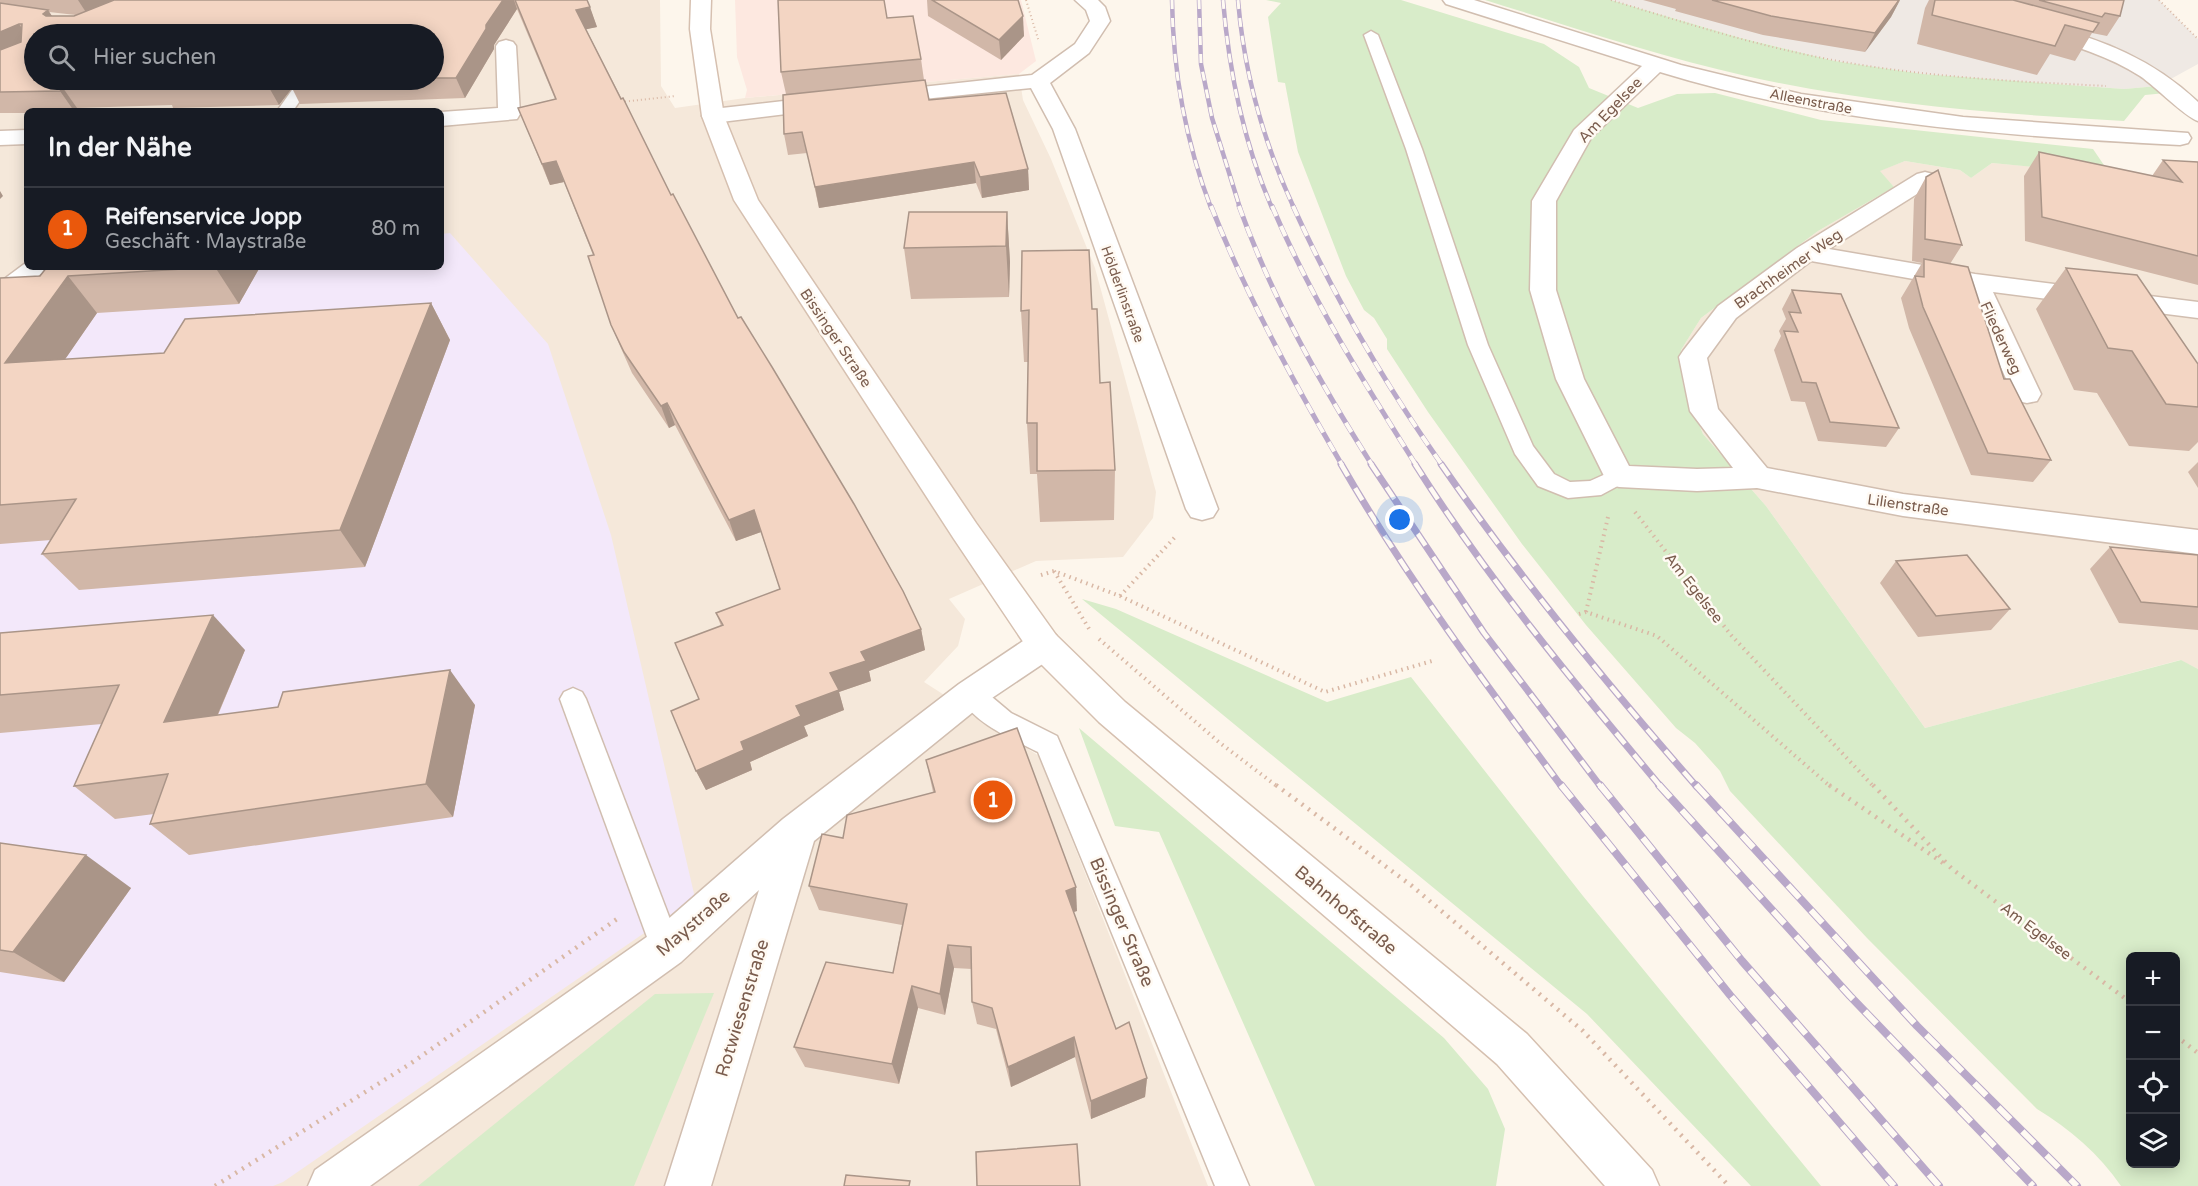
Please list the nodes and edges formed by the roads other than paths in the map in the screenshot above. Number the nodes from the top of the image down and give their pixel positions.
1 (701, 0) edge
2 (1085, 0) edge
3 (1453, 0) edge
4 (2028, 27) edge
5 (1371, 34) dead end
6 (506, 46) dead end
7 (1655, 65) junction
8 (1038, 81) junction
9 (299, 90) edge
10 (711, 104) junction
11 (287, 108) edge
12 (2198, 114) edge
13 (444, 119) edge
14 (2198, 119) edge
15 (24, 137) edge
16 (0, 138) edge
17 (2189, 145) edge
18 (1925, 179) edge
19 (1806, 253) junction
20 (32, 270) edge
21 (1975, 282) junction
22 (0, 294) edge
23 (2148, 303) junction
24 (2198, 309) edge
25 (2164, 334) edge
26 (2027, 394) dead end
27 (1619, 476) junction
28 (1757, 477) junction
29 (1202, 509) road end
30 (2198, 542) edge
31 (1044, 645) junction
32 (971, 694) junction
33 (573, 699) dead end
34 (797, 831) junction
35 (666, 948) junction
36 (331, 1186) edge
37 (688, 1186) edge
38 (1232, 1186) edge
39 (1635, 1186) edge

1 - 10 street, Bissinger Straße
2 - 8 street
3 - 7 street, Alleenstraße
4 - 12 street
5 - 27 lane
6 - 13 street
7 - 17 street, Alleenstraße
7 - 27 street, Am Egelsee
8 - 10 street
8 - 29 street, Hölderlinstraße
9 - 11 lane
10 - 31 street, Bissinger Straße
14 - 17 street
15 - 16 street
18 - 19 street, Brachheimer Weg
19 - 21 street
19 - 28 street, Brachheimer Weg
20 - 22 street
21 - 23 street
21 - 26 street, Fliederweg
23 - 24 street
23 - 25 street
27 - 28 street, Lilienstraße
28 - 30 street, Lilienstraße
31 - 32 street, Maystraße
31 - 39 street, Bahnhofstraße
32 - 34 street, Maystraße
32 - 38 lane, Bissinger Straße
33 - 35 lane
34 - 35 street, Maystraße
34 - 37 street, Rotwiesenstraße
35 - 36 street, Maystraße

